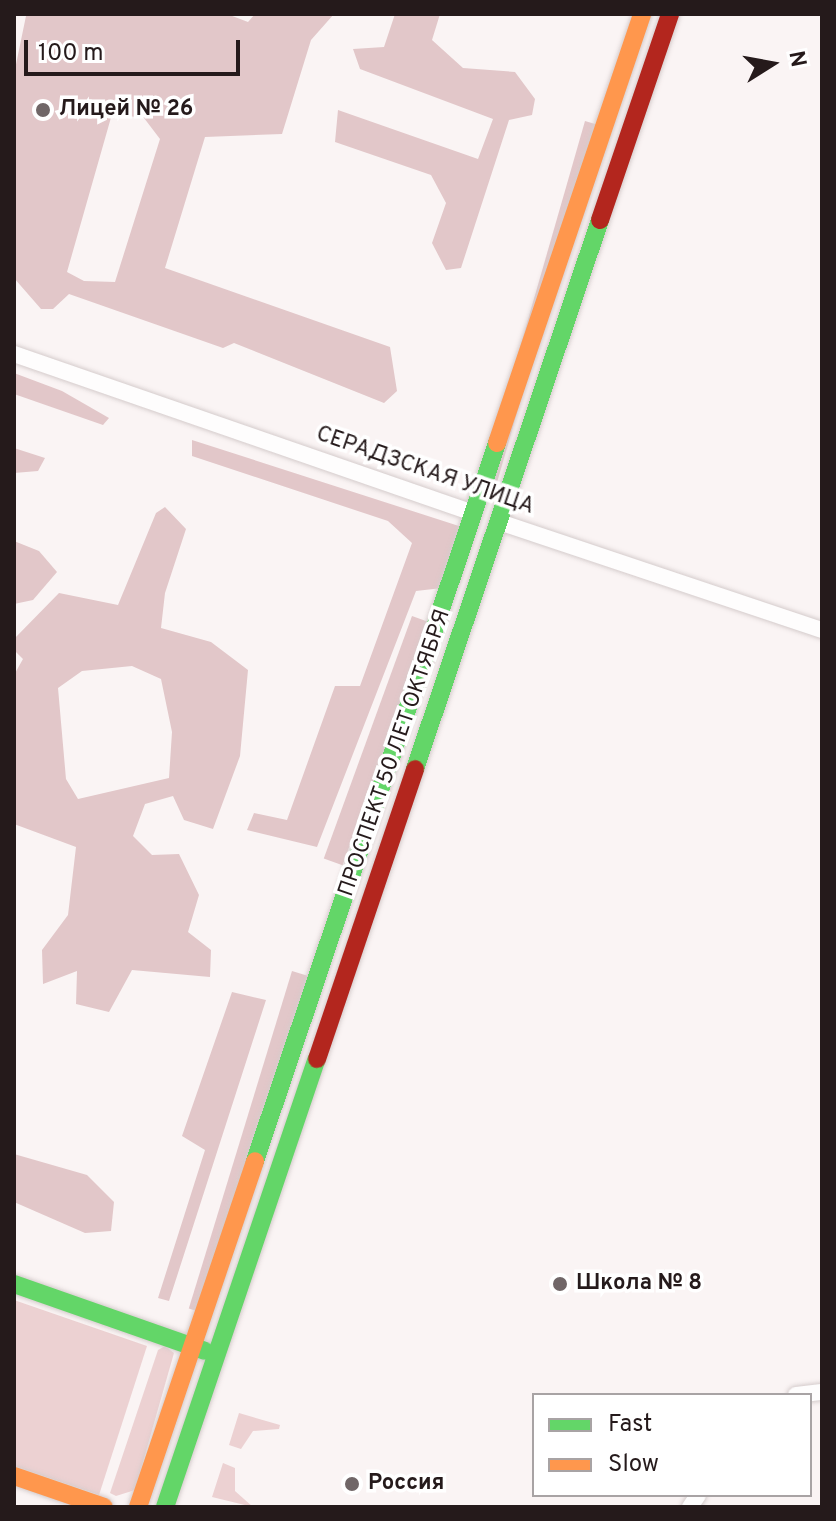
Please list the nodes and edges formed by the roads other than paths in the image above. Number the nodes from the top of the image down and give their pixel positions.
1 (642, 14) edge
2 (670, 14) edge
3 (14, 354) edge
4 (473, 513) junction
5 (499, 522) junction
6 (822, 630) edge
7 (14, 1284) edge
8 (193, 1345) junction
9 (216, 1357) junction
10 (14, 1476) edge
11 (104, 1507) edge
12 (138, 1507) edge
13 (165, 1507) edge

1 - 4 main road, ПРОСПЕКТ 50 ЛЕТ ОКТЯБРЯ
2 - 5 main road, ПРОСПЕКТ 50 ЛЕТ ОКТЯБРЯ
3 - 4 street, СЕРАДЗСКАЯ УЛИЦА
4 - 5 main road, СЕРАДЗСКАЯ УЛИЦА
4 - 8 main road, ПРОСПЕКТ 50 ЛЕТ ОКТЯБРЯ
5 - 6 street, СЕРАДЗСКАЯ УЛИЦА
5 - 9 main road, ПРОСПЕКТ 50 ЛЕТ ОКТЯБРЯ
7 - 8 main road
8 - 9 main road
8 - 12 main road, ПРОСПЕКТ 50 ЛЕТ ОКТЯБРЯ
9 - 13 main road, ПРОСПЕКТ 50 ЛЕТ ОКТЯБРЯ
10 - 11 main road

